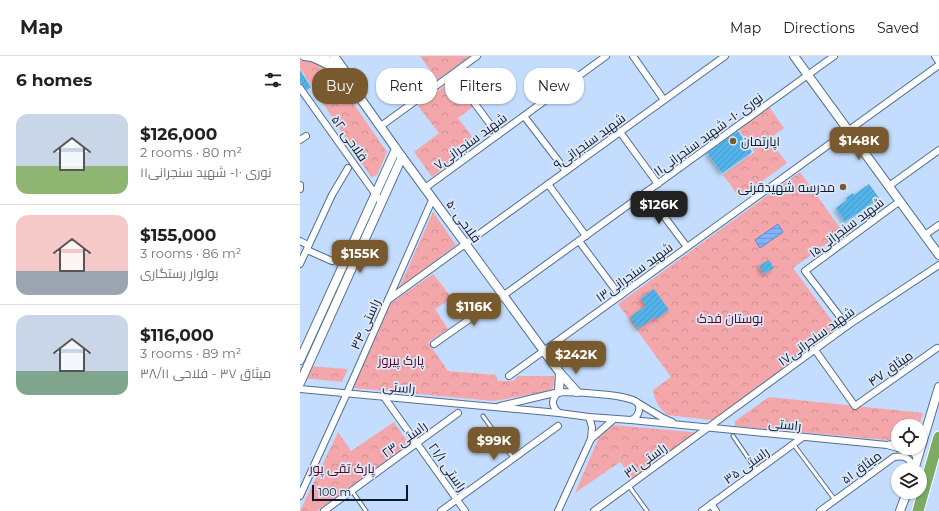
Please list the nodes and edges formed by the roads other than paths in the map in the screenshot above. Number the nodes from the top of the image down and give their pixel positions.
1 (304, 56) edge
2 (324, 56) edge
3 (478, 56) edge
4 (593, 56) edge
5 (606, 56) edge
6 (633, 56) edge
7 (725, 56) edge
8 (794, 56) edge
9 (834, 56) edge
10 (935, 56) edge
11 (336, 60) edge
12 (598, 62) junction
13 (939, 62) edge
14 (939, 65) edge
15 (461, 68) edge
16 (808, 75) junction
17 (445, 80) edge
18 (300, 88) edge
19 (664, 100) junction
20 (475, 104) edge
21 (524, 116) junction
22 (381, 126) junction
23 (849, 130) junction
24 (620, 132) junction
25 (498, 135) junction
26 (306, 136) dead end
27 (300, 140) edge
28 (396, 148) junction
29 (939, 150) edge
30 (402, 157) junction
31 (348, 168) dead end
32 (566, 171) junction
33 (548, 184) junction
34 (658, 184) junction
35 (300, 185) edge
36 (889, 186) junction
37 (300, 188) edge
38 (425, 188) junction
39 (646, 192) junction
40 (375, 194) junction
41 (433, 198) junction
42 (900, 201) junction
43 (381, 202) junction
44 (939, 225) edge
45 (925, 235) junction
46 (586, 236) junction
47 (300, 241) edge
48 (579, 241) junction
49 (466, 244) junction
50 (308, 247) junction
51 (687, 247) junction
52 (939, 255) edge
53 (332, 260) dead end
54 (300, 264) edge
55 (939, 265) edge
56 (504, 295) junction
57 (620, 296) junction
58 (388, 300) junction
59 (847, 326) junction
60 (434, 344) dead end
61 (937, 348) dead end
62 (544, 350) junction
63 (815, 350) junction
64 (300, 360) edge
65 (560, 373) junction
66 (509, 376) dead end
67 (300, 383) edge
68 (939, 386) edge
69 (300, 389) edge
70 (559, 392) junction
71 (577, 392) junction
72 (347, 394) junction
73 (384, 397) junction
74 (638, 403) junction
75 (495, 407) junction
76 (458, 413) dead end
77 (559, 413) junction
78 (483, 416) dead end
79 (589, 417) junction
80 (614, 420) junction
81 (630, 420) junction
82 (681, 425) junction
83 (558, 426) dead end
84 (709, 428) junction
85 (927, 428) edge
86 (734, 436) dead end
87 (939, 437) edge
88 (803, 438) junction
89 (591, 439) junction
90 (417, 443) junction
91 (794, 444) junction
92 (891, 444) edge
93 (887, 445) junction
94 (891, 446) edge
95 (916, 455) edge
96 (919, 455) edge
97 (513, 458) junction
98 (918, 458) junction
99 (912, 463) edge
100 (917, 463) edge
101 (758, 471) junction
102 (629, 486) junction
103 (352, 491) junction
104 (300, 496) edge
105 (457, 499) junction
106 (904, 499) edge
107 (836, 500) junction
108 (711, 504) junction
109 (324, 511) edge
110 (366, 511) edge
111 (441, 511) edge
112 (465, 511) edge
113 (558, 511) edge
114 (594, 511) edge
115 (647, 511) edge
116 (702, 511) edge
117 (716, 511) edge
118 (820, 511) edge
119 (900, 511) edge
120 (918, 511) edge

1 - 11 street
2 - 11 street, فلاحی ۵۰
3 - 15 street
4 - 12 street
5 - 12 street, شهید سنجرانی۷
6 - 19 street
7 - 19 street, شهید سنجرانی۹
8 - 16 street
9 - 16 street, نوری ۱۰- شهید سنجرانی۱۱
10 - 13 street
11 - 22 street, فلاحی ۵۰
12 - 21 street, شهید سنجرانی۷
14 - 23 street, شهید سنجرانی۱۳
16 - 23 street
16 - 34 street, نوری ۱۰- شهید سنجرانی۱۱
17 - 22 street
18 - 40 street, فلاحی ۵۲
19 - 24 street, شهید سنجرانی۹
20 - 25 street
21 - 25 street, شهید سنجرانی۷
21 - 32 street
22 - 28 street, فلاحی ۵۰
23 - 36 street
23 - 51 street, شهید سنجرانی۱۳
24 - 32 street, شهید سنجرانی۹
24 - 34 street
25 - 38 street, شهید سنجرانی۷
26 - 27 street
28 - 30 street, فلاحی ۵۰
28 - 40 street
29 - 36 street
30 - 38 street, فلاحی ۵۰
30 - 43 street
31 - 50 street
32 - 33 street, شهید سنجرانی۹
33 - 46 street
33 - 49 street, شهید سنجرانی۹
34 - 39 street, نوری ۱۰- شهید سنجرانی۱۱
35 - 37 street
36 - 42 street
38 - 41 street, فلاحی ۵۰
39 - 46 street, نوری ۱۰- شهید سنجرانی۱۱
39 - 51 street
40 - 43 street, فلاحی ۵۲
40 - 64 street
41 - 49 street, فلاحی ۵۰
41 - 58 street, راستی ۳۴
42 - 45 street
42 - 59 street, شهید سنجرانی۱۵
43 - 67 street
44 - 45 street
45 - 52 street
46 - 48 street, نوری ۱۰- شهید سنجرانی۱۱
47 - 50 street
48 - 56 street, نوری ۱۰- شهید سنجرانی۱۱
48 - 57 street
49 - 56 street, فلاحی ۵۰
49 - 58 street, شهید سنجرانی۹
50 - 53 street
50 - 54 street
51 - 57 street, شهید سنجرانی۱۳
55 - 59 street, شهید سنجرانی۱۷
56 - 60 street, نوری ۱۰- شهید سنجرانی۱۱
56 - 62 street, فلاحی ۵۰
57 - 62 street, شهید سنجرانی۱۳
58 - 72 street, راستی ۳۴
59 - 63 street, شهید سنجرانی۱۷
61 - 63 street, میثاق ۴۷
62 - 65 street, فلاحی ۵۰
62 - 66 street, شهید سنجرانی۱۳
63 - 84 street, شهید سنجرانی۱۷
65 - 70 street
65 - 71 street, فلاحی ۵۰
68 - 85 street
69 - 72 street, راستی
70 - 71 street, راستی
70 - 75 street, راستی
70 - 77 street
71 - 74 street, راستی
72 - 73 street, راستی
72 - 104 street, راستی ۳۴
73 - 75 street, راستی
73 - 90 street, راستی ۲۱/۱
74 - 81 street
74 - 82 street, راستی
75 - 77 street, راستی
76 - 90 street, راستی ۲۳
77 - 79 street, راستی
78 - 97 lane
79 - 80 street, راستی
79 - 89 street
80 - 81 street, راستی
80 - 89 street
81 - 82 street, راستی
82 - 84 street, راستی
83 - 97 street
84 - 88 street, راستی
84 - 102 street, راستی ۳۱
86 - 101 lane
87 - 120 highway
88 - 91 street, راستی ۳۵
88 - 93 street, راستی
89 - 113 street
90 - 103 street, راستی ۲۳
90 - 105 street, راستی ۲۱/۱
91 - 101 street, راستی ۳۵
91 - 107 lane
92 - 93 street
93 - 94 street
95 - 98 street
96 - 98 street
97 - 105 street
98 - 100 street
99 - 107 street, میثاق ۵۱
101 - 108 street, راستی ۳۵
102 - 114 street, راستی ۳۱
102 - 115 lane
103 - 109 street, راستی ۲۳
103 - 110 lane
105 - 111 street
105 - 112 street, راستی ۲۱/۱
106 - 119 street
107 - 118 street, میثاق ۵۱
108 - 116 street, راستی ۳۵
108 - 117 street

